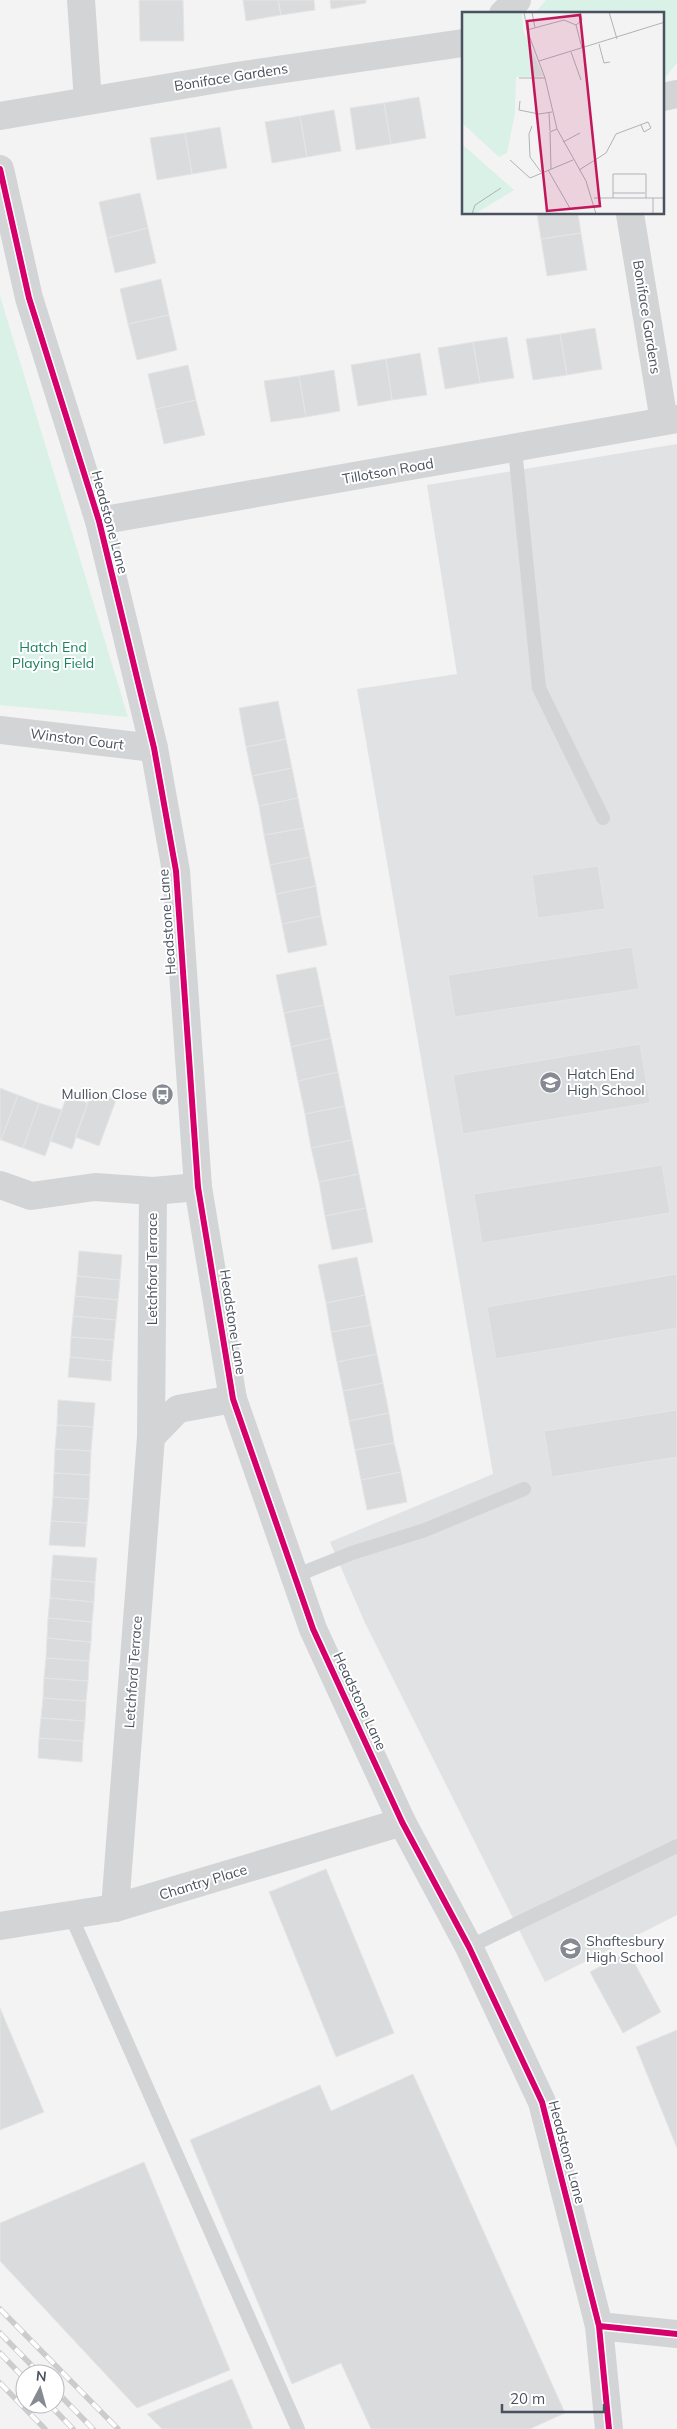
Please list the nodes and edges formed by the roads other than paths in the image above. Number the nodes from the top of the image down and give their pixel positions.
1 (81, 0) edge
2 (517, 0) edge
3 (505, 12) edge
4 (462, 43) edge
5 (677, 94) edge
6 (664, 97) edge
7 (88, 101) junction
8 (0, 116) edge
9 (0, 169) edge
10 (630, 215) edge
11 (670, 420) edge
12 (515, 449) junction
13 (99, 521) junction
14 (0, 730) edge
15 (154, 748) junction
16 (603, 818) dead end
17 (0, 1184) edge
18 (198, 1187) junction
19 (153, 1191) junction
20 (233, 1399) junction
21 (151, 1437) junction
22 (524, 1489) dead end
23 (295, 1576) junction
24 (402, 1822) junction
25 (677, 1846) edge
26 (115, 1908) junction
27 (71, 1916) junction
28 (0, 1926) edge
29 (469, 1947) junction
30 (599, 2326) junction
31 (677, 2334) edge
32 (298, 2429) edge
33 (609, 2429) edge

1 - 7 street
2 - 3 street
4 - 7 street, Boniface Gardens
5 - 6 street
7 - 8 street, Boniface Gardens
9 - 13 street, Headstone Lane
10 - 11 street, Boniface Gardens
11 - 12 street, Tillotson Road
12 - 13 street, Tillotson Road
12 - 16 lane
13 - 15 street, Headstone Lane
14 - 15 street, Winston Court
15 - 18 street, Headstone Lane
17 - 19 street
18 - 19 street
18 - 20 street, Headstone Lane
19 - 21 street, Letchford Terrace
20 - 21 street
20 - 23 street, Headstone Lane
21 - 26 street, Letchford Terrace
22 - 23 lane
23 - 24 street, Headstone Lane
24 - 26 street, Chantry Place
24 - 29 street, Headstone Lane
25 - 29 lane
26 - 27 street, Chantry Place
27 - 28 street, Chantry Place
27 - 32 lane
29 - 30 street, Headstone Lane
30 - 31 street
30 - 33 street, Headstone Lane

